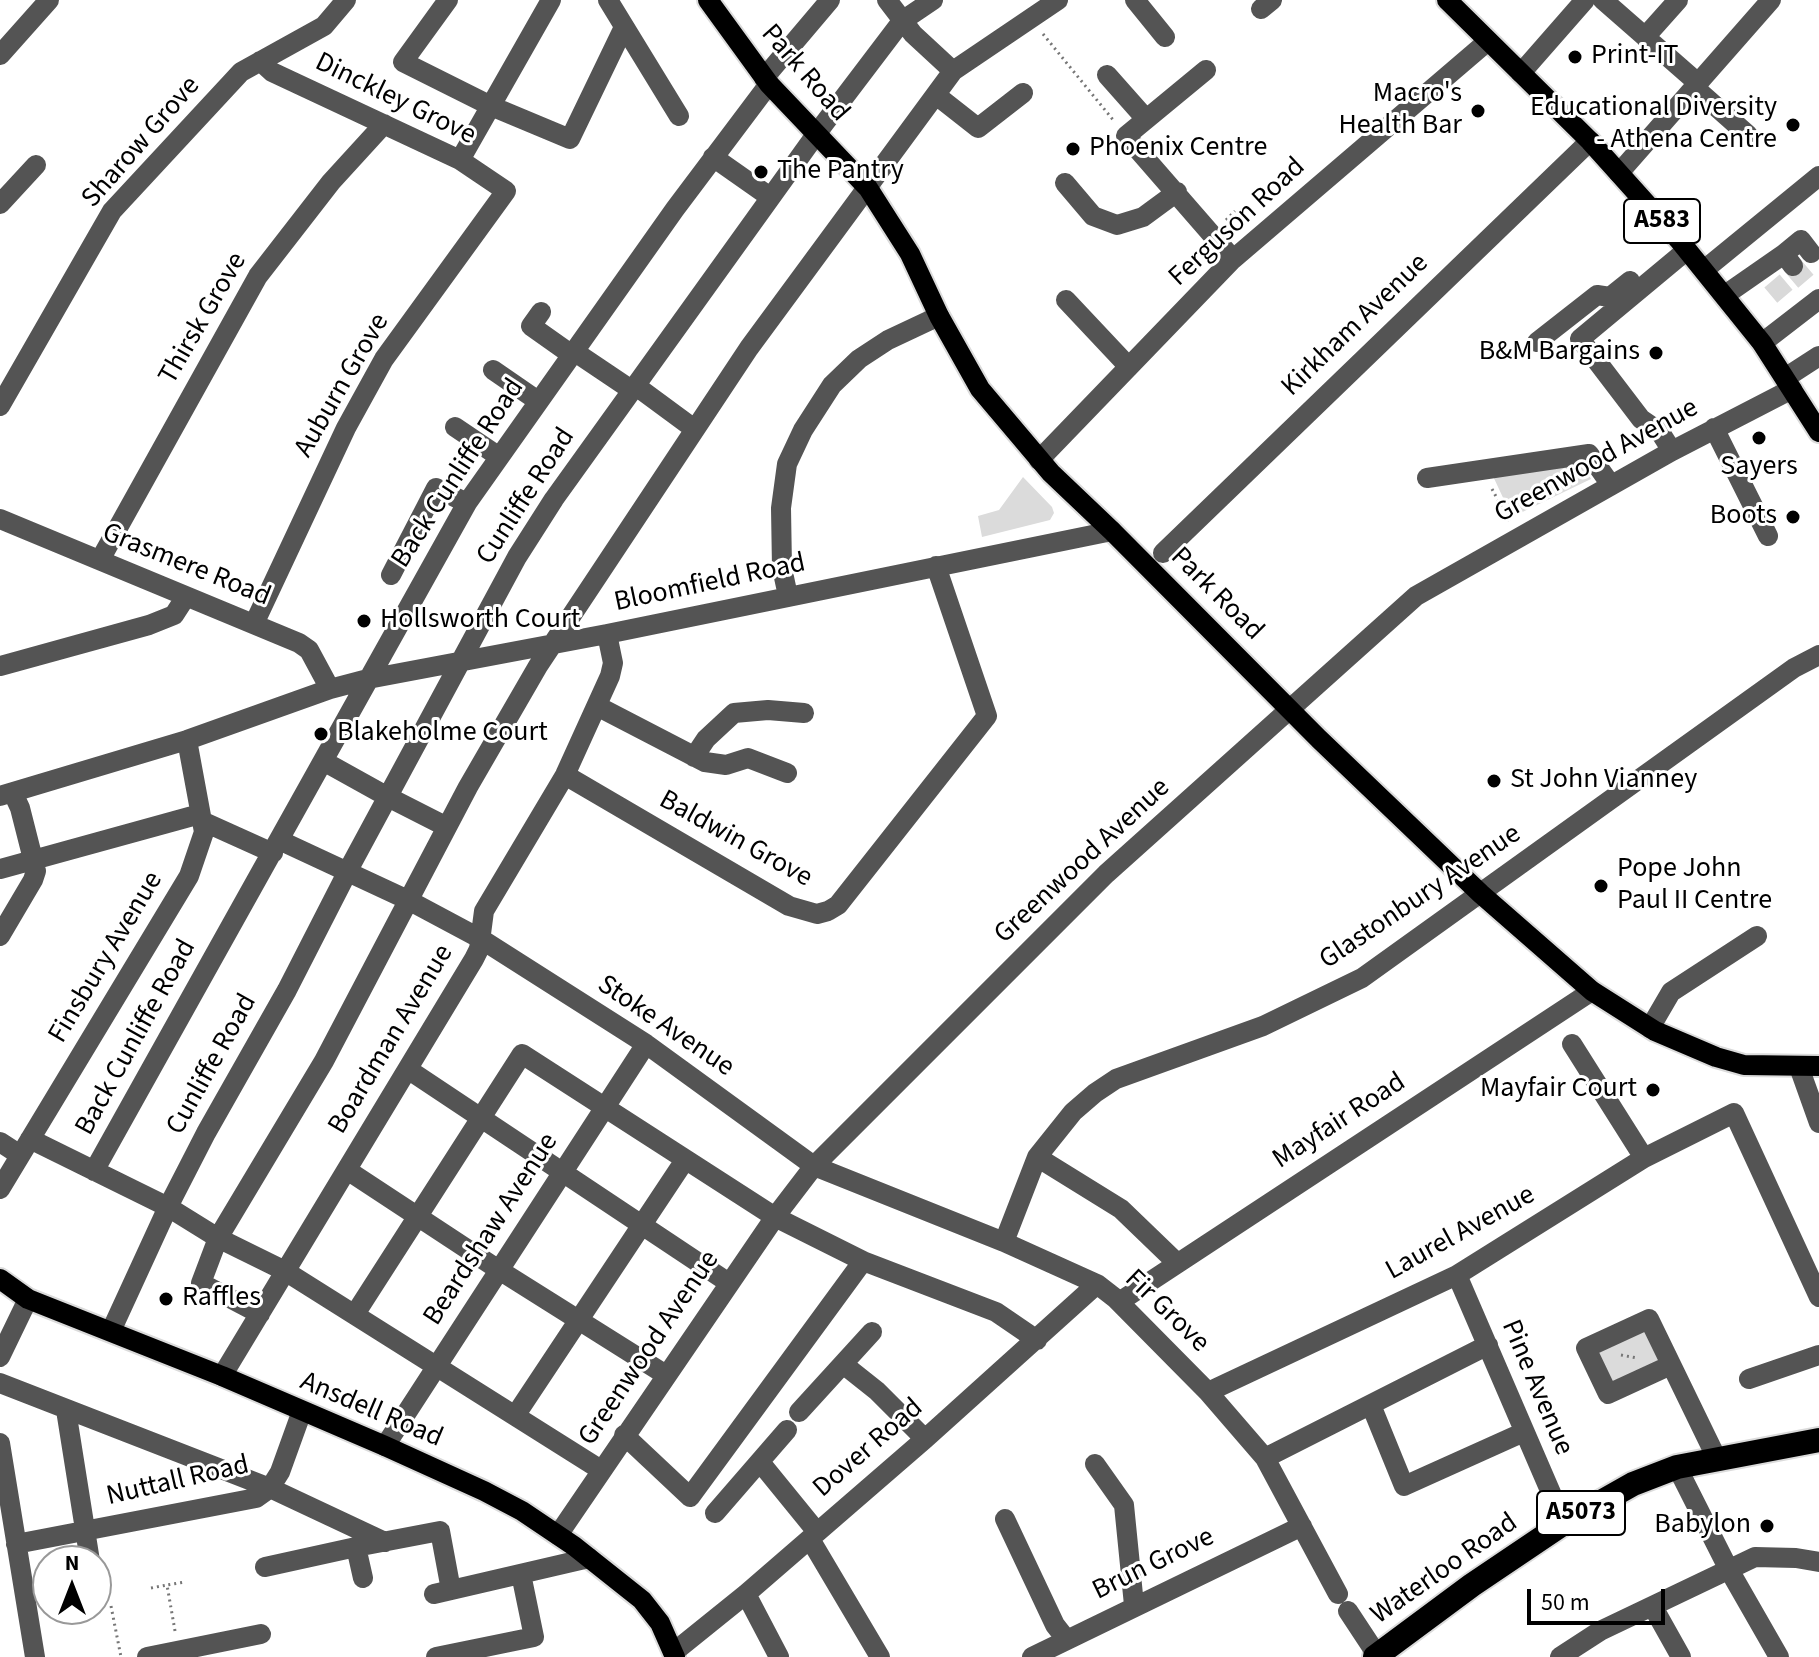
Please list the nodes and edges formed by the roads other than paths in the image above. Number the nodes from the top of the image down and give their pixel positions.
1 (49, 0) edge
2 (346, 0) edge
3 (448, 0) edge
4 (551, 0) edge
5 (608, 0) edge
6 (708, 0) edge
7 (830, 0) edge
8 (887, 0) edge
9 (933, 0) edge
10 (1058, 0) edge
11 (1135, 0) edge
12 (1447, 0) edge
13 (1585, 0) edge
14 (1603, 0) edge
15 (1678, 0) edge
16 (1771, 0) edge
17 (902, 21) junction
18 (624, 27) junction
19 (1165, 37) dead end
20 (1645, 37) junction
21 (1488, 41) junction
22 (0, 55) edge
23 (260, 61) junction
24 (1206, 70) dead end
25 (953, 71) junction
26 (1521, 73) junction
27 (1107, 75) dead end
28 (766, 81) junction
29 (1697, 86) junction
30 (1023, 93) dead end
31 (936, 95) junction
32 (491, 106) junction
33 (679, 116) dead end
34 (1146, 119) junction
35 (384, 124) junction
36 (817, 133) junction
37 (1748, 135) dead end
38 (1590, 141) junction
39 (713, 157) junction
40 (460, 160) junction
41 (36, 165) dead end
42 (1619, 173) junction
43 (1819, 176) edge
44 (1065, 183) dead end
45 (868, 188) junction
46 (506, 191) joint
47 (1177, 192) junction
48 (770, 197) junction
49 (0, 204) edge
50 (1683, 245) junction
51 (1811, 253) dead end
52 (1233, 259) junction
53 (1704, 270) junction
54 (1816, 294) edge
55 (1725, 295) junction
56 (1066, 300) dead end
57 (541, 312) dead end
58 (939, 316) junction
59 (1537, 342) dead end
60 (1762, 343) junction
61 (574, 353) junction
62 (1819, 356) edge
63 (1129, 367) junction
64 (493, 370) dead end
65 (1789, 384) junction
66 (634, 388) junction
67 (538, 401) junction
68 (0, 406) edge
69 (1817, 424) edge
70 (455, 427) dead end
71 (693, 428) junction
72 (1714, 428) junction
73 (1672, 451) junction
74 (498, 456) junction
75 (1039, 460) junction
76 (1427, 478) dead end
77 (1611, 485) junction
78 (467, 503) junction
79 (0, 519) edge
80 (1112, 531) junction
81 (1768, 536) dead end
82 (1163, 553) dead end
83 (100, 560) junction
84 (936, 566) junction
85 (391, 575) dead end
86 (788, 596) junction
87 (185, 598) junction
88 (254, 624) junction
89 (607, 634) junction
90 (552, 643) junction
91 (1819, 655) edge
92 (462, 660) junction
93 (0, 666) edge
94 (368, 679) junction
95 (330, 689) junction
96 (597, 706) junction
97 (1290, 710) junction
98 (804, 713) dead end
99 (187, 740) junction
100 (694, 757) junction
101 (325, 762) junction
102 (787, 773) dead end
103 (565, 775) junction
104 (6, 795) edge
105 (388, 797) junction
106 (201, 817) junction
107 (447, 827) junction
108 (276, 846) junction
109 (34, 860) junction
110 (0, 869) edge
111 (348, 872) junction
112 (1481, 894) junction
113 (408, 900) junction
114 (0, 936) edge
115 (1757, 936) dead end
116 (481, 939) junction
117 (1592, 991) junction
118 (1650, 1028) junction
119 (646, 1044) junction
120 (1572, 1044) dead end
121 (1809, 1066) edge
122 (409, 1070) junction
123 (606, 1109) junction
124 (481, 1118) junction
125 (1819, 1123) edge
126 (0, 1142) edge
127 (25, 1147) junction
128 (1037, 1157) junction
129 (1644, 1158) junction
130 (685, 1160) junction
131 (814, 1166) junction
132 (347, 1170) junction
133 (94, 1171) junction
134 (563, 1173) junction
135 (0, 1189) edge
136 (168, 1207) junction
137 (418, 1216) junction
138 (775, 1217) junction
139 (640, 1225) junction
140 (218, 1238) junction
141 (1004, 1242) junction
142 (863, 1261) junction
143 (1176, 1262) junction
144 (499, 1270) junction
145 (285, 1271) junction
146 (1457, 1275) junction
147 (0, 1279) edge
148 (729, 1283) junction
149 (1097, 1284) junction
150 (1819, 1297) edge
151 (28, 1299) junction
152 (1119, 1302) junction
153 (260, 1314) junction
154 (355, 1314) junction
155 (577, 1320) junction
156 (111, 1331) junction
157 (872, 1332) dead end
158 (1037, 1340) junction
159 (1488, 1345) junction
160 (1819, 1355) edge
161 (0, 1357) edge
162 (843, 1364) junction
163 (437, 1365) junction
164 (1671, 1365) junction
165 (666, 1375) junction
166 (222, 1376) junction
167 (1749, 1379) dead end
168 (0, 1383) edge
169 (1208, 1392) junction
170 (1371, 1405) junction
171 (66, 1410) junction
172 (302, 1411) junction
173 (799, 1412) dead end
174 (515, 1416) junction
175 (787, 1430) dead end
176 (1524, 1432) junction
177 (624, 1435) junction
178 (925, 1439) junction
179 (1819, 1440) edge
180 (0, 1443) edge
181 (385, 1446) junction
182 (1265, 1458) junction
183 (1717, 1459) junction
184 (760, 1462) junction
185 (1095, 1464) dead end
186 (1677, 1467) junction
187 (601, 1470) junction
188 (3, 1477) edge
189 (270, 1488) junction
190 (715, 1513) dead end
191 (1005, 1519) dead end
192 (1564, 1523) junction
193 (1302, 1526) junction
194 (85, 1532) junction
195 (558, 1535) junction
196 (814, 1535) junction
197 (385, 1542) junction
198 (16, 1544) junction
199 (87, 1545) edge
200 (356, 1547) junction
201 (589, 1558) junction
202 (1819, 1562) edge
203 (265, 1567) dead end
204 (1728, 1568) junction
205 (521, 1574) junction
206 (363, 1578) dead end
207 (746, 1594) junction
208 (1134, 1605) junction
209 (1653, 1607) junction
210 (261, 1634) dead end
211 (1066, 1639) junction
212 (204, 1651) edge
213 (674, 1655) edge
214 (1376, 1656) edge
215 (35, 1657) edge
216 (147, 1657) edge
217 (436, 1657) edge
218 (779, 1657) edge
219 (880, 1657) edge
220 (1032, 1657) edge
221 (1560, 1657) edge
222 (1681, 1657) edge
223 (1779, 1657) edge

1 - 22 street
2 - 23 street, Sharow Grove
3 - 32 street
4 - 32 street
5 - 18 street
6 - 28 main road, Park Road
7 - 28 street, Back Cunliffe Road
8 - 17 street
9 - 17 street, Cunliffe Road
10 - 25 street
11 - 19 street
12 - 21 main road, A583
13 - 26 street
14 - 20 street
15 - 20 street
16 - 29 street
17 - 25 street
17 - 36 street, Cunliffe Road
18 - 32 street
18 - 33 street
20 - 29 street
21 - 26 main road, A583
21 - 52 street, Ferguson Road
23 - 35 street, Dinckley Grove
23 - 68 street, Sharow Grove
24 - 34 street
25 - 31 street
26 - 38 main road, A583
27 - 34 street
28 - 36 main road, Park Road
28 - 39 street, Back Cunliffe Road
29 - 37 street
29 - 42 street
30 - 31 street
31 - 45 street
32 - 40 street
34 - 47 street
35 - 40 street, Dinckley Grove
35 - 83 street, Thirsk Grove
36 - 45 main road, Park Road
36 - 48 street, Cunliffe Road
38 - 42 main road, A583
38 - 82 street, Kirkham Avenue
39 - 48 street
39 - 61 street, Back Cunliffe Road
40 - 46 street, Dinckley Grove
41 - 49 street
42 - 50 main road, A583
43 - 53 street
44 - 47 street
45 - 58 main road, Park Road
45 - 71 street
46 - 88 street, Auburn Grove
47 - 52 street
48 - 66 street, Cunliffe Road
50 - 53 main road, A583
50 - 59 street
50 - 73 street
51 - 55 street
52 - 63 street, Ferguson Road
53 - 55 main road, A583
54 - 60 street
55 - 60 main road, A583
56 - 63 street
57 - 61 street
58 - 75 main road, Park Road
58 - 86 street
60 - 65 main road, A583
61 - 66 street
61 - 67 street, Back Cunliffe Road
62 - 65 street, Greenwood Avenue
63 - 75 street, Ferguson Road
64 - 67 street
65 - 69 main road, A583
65 - 72 street, Greenwood Avenue
66 - 71 street
66 - 92 street, Cunliffe Road
67 - 74 street, Back Cunliffe Road
70 - 74 street
71 - 90 street
72 - 73 street, Greenwood Avenue
72 - 81 street
73 - 77 street, Greenwood Avenue
74 - 78 street, Back Cunliffe Road
75 - 80 main road, Park Road
76 - 77 street
77 - 97 street, Greenwood Avenue
78 - 85 street
78 - 94 street, Back Cunliffe Road
79 - 83 street, Grasmere Road
80 - 84 street, Bloomfield Road
80 - 97 main road, Park Road
83 - 87 street, Grasmere Road
84 - 86 street, Bloomfield Road
84 - 103 street, Baldwin Grove
86 - 89 street, Bloomfield Road
87 - 88 street, Grasmere Road
87 - 93 street
88 - 95 street, Grasmere Road
89 - 90 street, Bloomfield Road
89 - 96 street, Boardman Avenue
90 - 92 street, Bloomfield Road
90 - 107 street
91 - 112 street, Glastonbury Avenue
92 - 94 street, Bloomfield Road
92 - 105 street, Cunliffe Road
94 - 95 street, Bloomfield Road
94 - 101 street, Back Cunliffe Road
95 - 99 street, Bloomfield Road
96 - 100 street
96 - 103 street, Boardman Avenue
97 - 112 main road, Park Road
97 - 131 street, Greenwood Avenue
98 - 100 street
99 - 104 street, Bloomfield Road
99 - 106 street, Finsbury Avenue
100 - 102 street
101 - 105 street
101 - 108 street, Back Cunliffe Road
103 - 116 street, Boardman Avenue
104 - 109 street
105 - 107 street
105 - 111 street, Cunliffe Road
106 - 108 street, Stoke Avenue
106 - 109 street
106 - 127 street, Finsbury Avenue
107 - 113 street
108 - 111 street, Stoke Avenue
108 - 133 street, Back Cunliffe Road
109 - 110 street
109 - 114 street
111 - 113 street, Stoke Avenue
111 - 136 street, Cunliffe Road
112 - 117 main road, Park Road
112 - 128 street, Glastonbury Avenue
113 - 116 street, Stoke Avenue
113 - 140 street
115 - 118 street
116 - 119 street, Stoke Avenue
116 - 122 street, Boardman Avenue
117 - 118 main road, Park Road
117 - 143 street, Mayfair Road
118 - 121 main road, Park Road
119 - 123 street, Beardshaw Avenue
119 - 131 street, Stoke Avenue
120 - 129 street
121 - 125 street
122 - 124 street
122 - 132 street, Boardman Avenue
123 - 124 street
123 - 130 street
123 - 134 street, Beardshaw Avenue
124 - 134 street
124 - 137 street
126 - 127 street
127 - 133 street
127 - 135 street, Finsbury Avenue
128 - 141 street, Glastonbury Avenue
128 - 143 street
129 - 146 street, Laurel Avenue
129 - 150 street, Laurel Avenue
130 - 138 street
130 - 139 street
131 - 138 street, Greenwood Avenue
131 - 141 street, Fir Grove
132 - 137 street
132 - 145 street, Boardman Avenue
133 - 136 street
134 - 139 street
134 - 144 street, Beardshaw Avenue
136 - 140 street
136 - 156 street, Cunliffe Road
137 - 144 street
137 - 154 street
138 - 142 street
138 - 148 street, Greenwood Avenue
139 - 148 street
139 - 155 street
140 - 145 street
140 - 153 street
141 - 149 street, Fir Grove
142 - 158 street
142 - 177 street
143 - 152 street, Mayfair Road
144 - 155 street
144 - 163 street, Beardshaw Avenue
145 - 153 street, Boardman Avenue
145 - 154 street
146 - 159 street, Pine Avenue
146 - 169 street, Laurel Avenue
147 - 151 main road, Ansdell Road
148 - 165 street, Greenwood Avenue
149 - 152 street, Fir Grove
149 - 158 street, Dover Road
151 - 156 main road, Ansdell Road
151 - 161 street
152 - 169 street, Fir Grove
153 - 166 street, Boardman Avenue
154 - 163 street
155 - 165 street
155 - 174 street
156 - 166 main road, Ansdell Road
157 - 162 street
158 - 178 street, Dover Road
159 - 170 street
159 - 176 street, Pine Avenue
160 - 167 street
162 - 173 street
162 - 178 street
163 - 174 street
163 - 181 street, Beardshaw Avenue
164 - 164 street
164 - 183 street
165 - 177 street, Greenwood Avenue
166 - 172 main road, Ansdell Road
168 - 171 street
169 - 182 street, Fir Grove
170 - 176 street
170 - 182 street
171 - 189 street
171 - 194 street
172 - 181 main road, Ansdell Road
172 - 189 street, Nuttall Road
174 - 187 street
175 - 184 street
176 - 192 street, Pine Avenue
177 - 187 street, Greenwood Avenue
178 - 196 street, Dover Road
179 - 183 highway, Waterloo Road / A5073
180 - 188 street
181 - 195 main road, Ansdell Road
182 - 193 street, Fir Grove
183 - 186 highway, Waterloo Road / A5073
184 - 190 street
184 - 196 street
185 - 208 street
186 - 192 highway, Waterloo Road / A5073
186 - 204 street
187 - 195 street, Greenwood Avenue
188 - 198 street
189 - 194 street, Nuttall Road
189 - 197 street
191 - 211 street
192 - 214 highway, Waterloo Road / A5073
193 - 208 street, Brun Grove
193 - 214 street, Fir Grove
194 - 198 street, Nuttall Road
194 - 199 street
195 - 201 main road, Ansdell Road
196 - 207 street, Dover Road
196 - 219 street
197 - 200 street
197 - 205 street
198 - 215 street
200 - 203 street
200 - 206 street
201 - 205 street
201 - 213 main road, Ansdell Road
202 - 204 street
204 - 209 street
204 - 223 street
205 - 217 street
207 - 213 street, Dover Road
207 - 218 street
208 - 211 street, Brun Grove
209 - 221 street
209 - 222 street
210 - 212 street
211 - 220 street, Brun Grove
212 - 216 street

